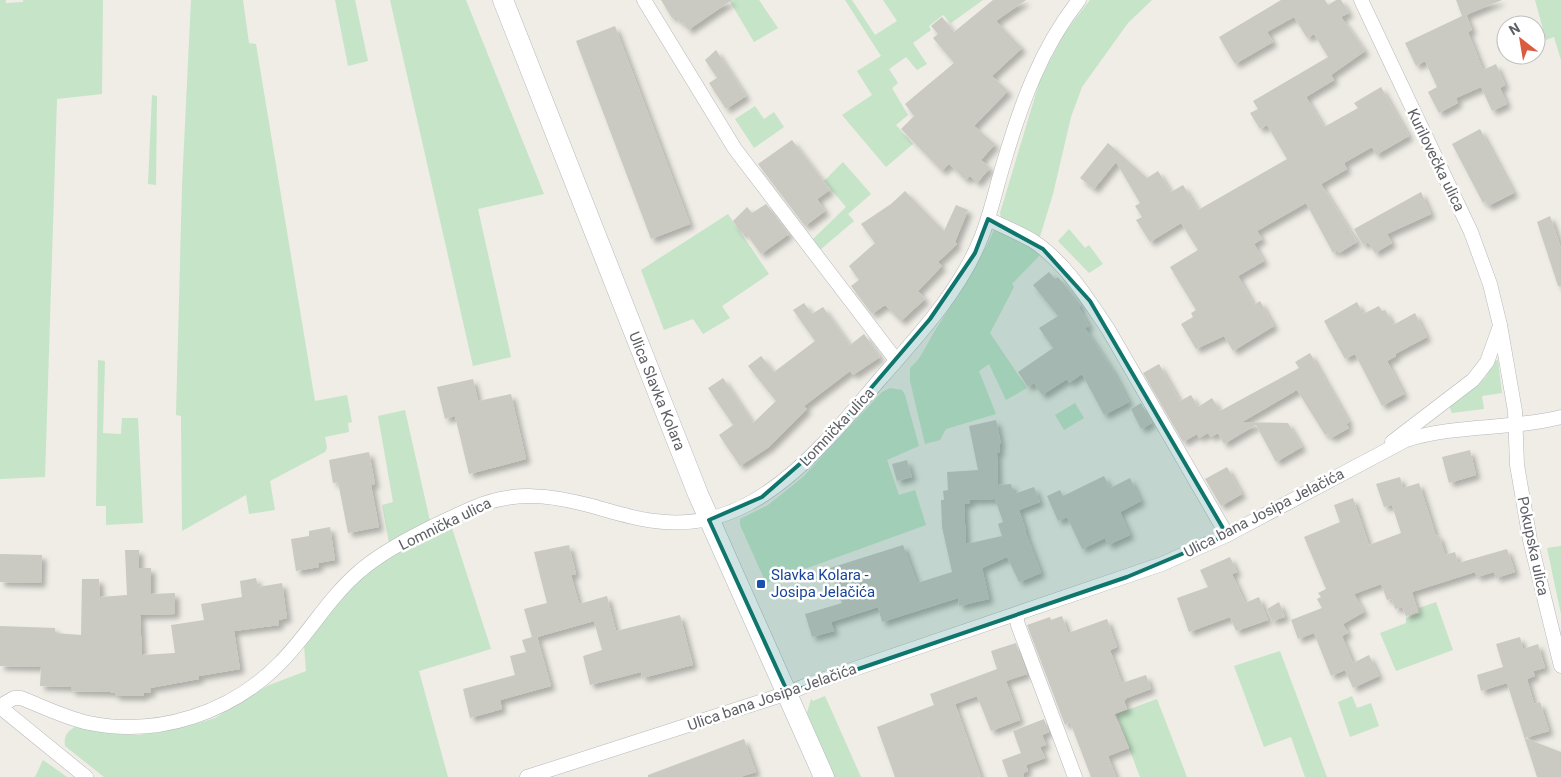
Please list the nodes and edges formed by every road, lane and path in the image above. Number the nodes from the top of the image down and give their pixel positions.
1 (503, 0) edge
2 (644, 0) edge
3 (1079, 0) edge
4 (1361, 0) edge
5 (988, 219) junction
6 (1500, 325) junction
7 (896, 360) junction
8 (1561, 416) edge
9 (1514, 425) junction
10 (1383, 450) junction
11 (709, 520) junction
12 (1227, 535) junction
13 (1016, 614) junction
14 (1561, 666) edge
15 (788, 693) junction
16 (0, 706) edge
17 (86, 777) edge
18 (528, 777) edge
19 (824, 777) edge
20 (1075, 777) edge

1 - 11 main road, Ulica Slavka Kolara
2 - 7 street
3 - 5 street, Lomnička ulica
4 - 6 street, Kurilovečka ulica
5 - 7 street, Lomnička ulica
5 - 12 street
6 - 9 street, Kurilovečka ulica
6 - 10 street
7 - 11 street, Lomnička ulica
8 - 9 street, Ulica bana Josipa Jelačića
9 - 10 street, Ulica bana Josipa Jelačića
9 - 14 street, Pokupska ulica
10 - 12 street, Ulica bana Josipa Jelačića
11 - 15 main road, Ulica Slavka Kolara
11 - 16 street, Lomnička ulica
12 - 13 street, Ulica bana Josipa Jelačića
13 - 15 street, Ulica bana Josipa Jelačića
13 - 20 street
15 - 18 street, Ulica bana Josipa Jelačića
15 - 19 main road, Ulica Slavka Kolara
16 - 17 street

